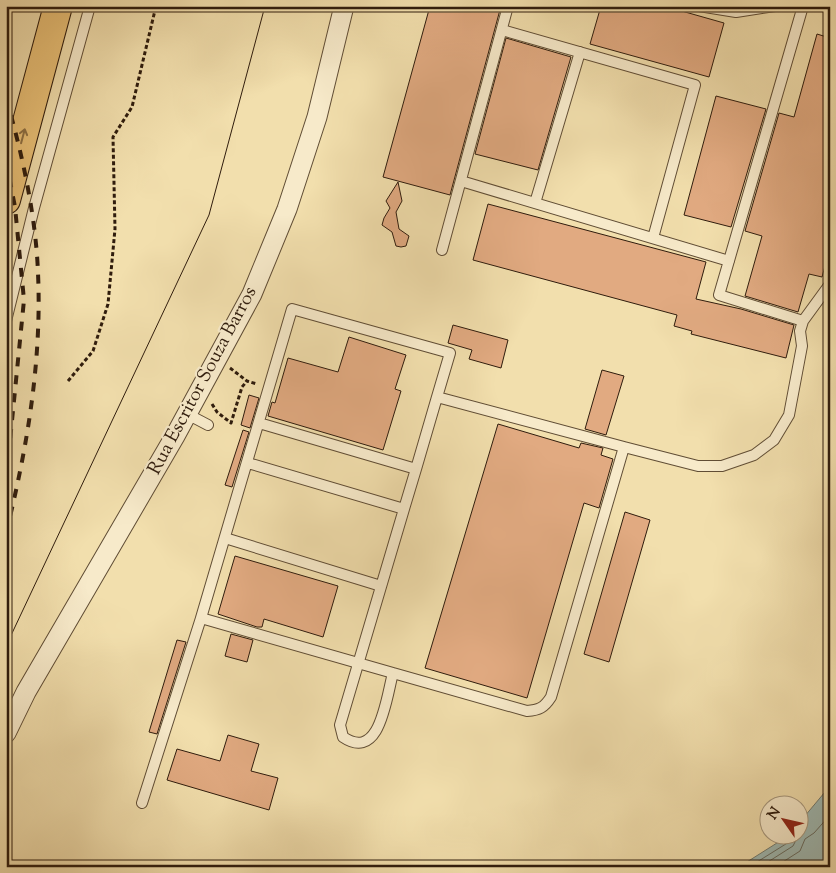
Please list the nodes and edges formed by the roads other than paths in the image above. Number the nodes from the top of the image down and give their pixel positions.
1 (58, 6) edge
2 (90, 6) edge
3 (344, 6) edge
4 (508, 6) edge
5 (699, 6) edge
6 (775, 6) edge
7 (803, 6) edge
8 (502, 30) junction
9 (580, 52) junction
10 (461, 181) junction
11 (6, 200) edge
12 (535, 203) junction
13 (653, 238) junction
14 (442, 250) dead end
15 (729, 261) junction
16 (830, 284) edge
17 (6, 321) edge
18 (803, 321) junction
19 (437, 397) junction
20 (187, 414) junction
21 (259, 423) junction
22 (208, 425) dead end
23 (624, 447) junction
24 (248, 462) junction
25 (416, 468) junction
26 (404, 509) junction
27 (225, 538) junction
28 (381, 586) junction
29 (201, 618) junction
30 (358, 664) junction
31 (393, 674) junction
32 (6, 733) edge
33 (142, 803) dead end

11 -> 1 highway
2 - 17 lane
3 - 20 street, Rua Escritor Souza Barros
4 - 8 lane
5 - 6 lane
7 - 15 lane
8 - 9 lane
8 - 10 lane
9 - 12 lane
9 - 13 lane
10 - 12 lane
10 - 14 lane
12 - 13 lane
13 - 15 lane
15 - 18 lane
16 - 18 lane
18 - 23 lane
19 - 21 lane
19 - 23 lane
19 - 25 lane
20 - 22 lane
20 - 32 street, Rua Escritor Souza Barros
21 - 24 lane
21 - 25 lane
23 - 31 lane
24 - 26 lane
24 - 27 lane
25 - 26 lane
26 - 28 lane
27 - 28 lane
27 - 29 lane
28 - 30 lane
29 - 30 lane
29 - 33 lane
30 - 31 lane
30 - 31 lane

